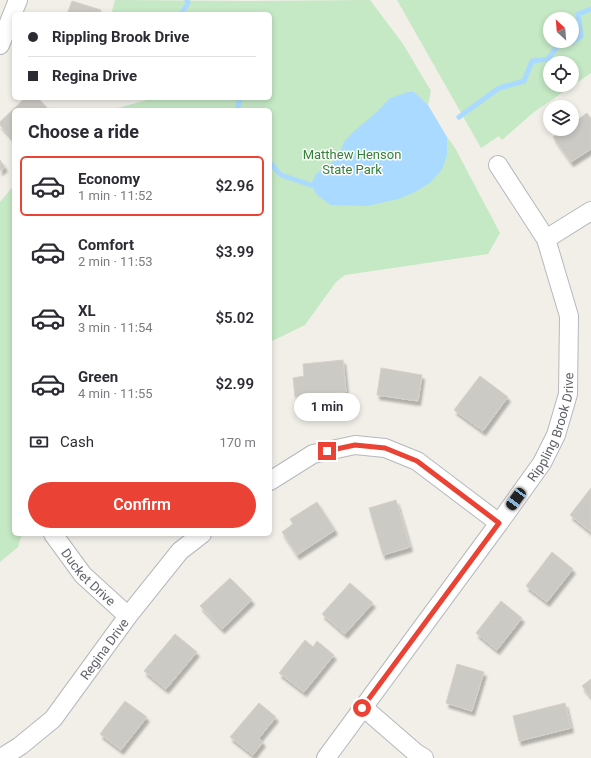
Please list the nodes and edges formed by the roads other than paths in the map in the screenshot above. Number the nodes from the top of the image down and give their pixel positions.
1 (18, 0) edge
2 (13, 12) edge
3 (12, 15) edge
4 (0, 45) edge
5 (498, 165) dead end
6 (591, 211) edge
7 (546, 239) junction
8 (272, 480) edge
9 (499, 523) junction
10 (54, 536) edge
11 (199, 536) edge
12 (128, 616) junction
13 (362, 708) junction
14 (2, 758) edge
15 (326, 758) edge
16 (424, 758) edge

1 - 2 street
3 - 4 street
5 - 7 street, Rippling Brook Drive
6 - 7 street
7 - 9 street, Rippling Brook Drive
8 - 9 street
9 - 13 street, Rippling Brook Drive
10 - 12 street, Ducket Drive
11 - 12 street, Regina Drive
12 - 14 street, Regina Drive
13 - 15 street, Rippling Brook Drive
13 - 16 street

